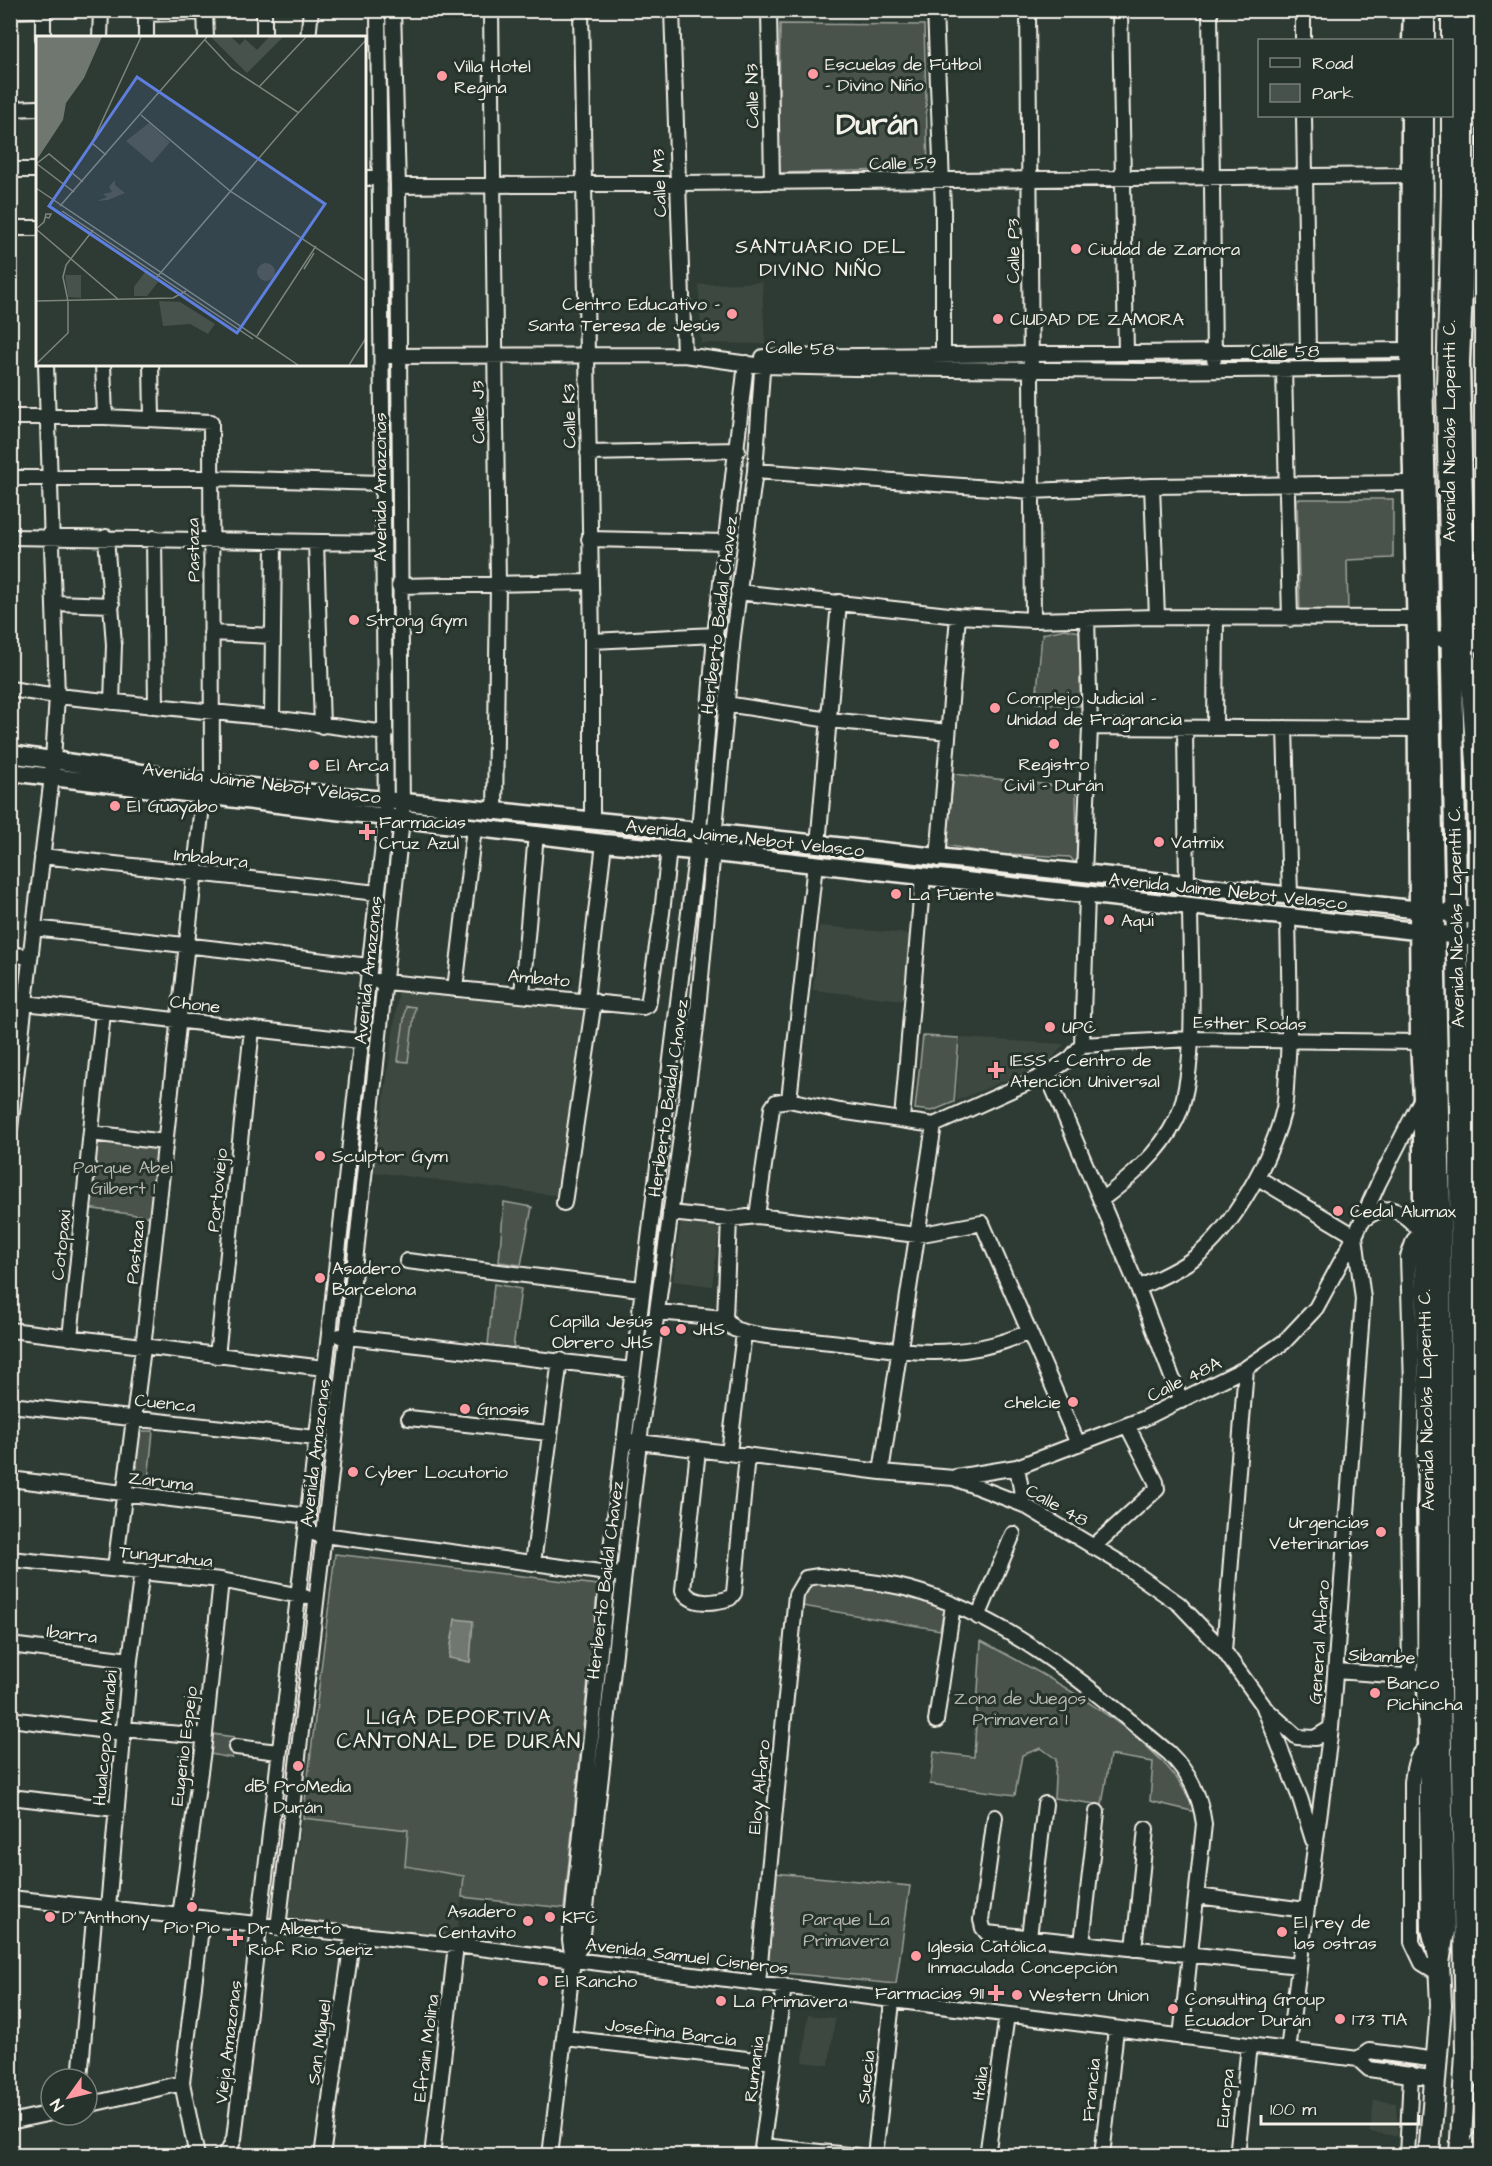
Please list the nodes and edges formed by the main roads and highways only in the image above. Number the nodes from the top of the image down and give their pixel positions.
1 (1412, 10) edge
2 (1424, 10) edge
3 (1452, 10) edge
4 (1468, 10) edge
5 (1411, 39) edge
6 (1424, 39) edge
7 (1452, 39) edge
8 (1410, 117) edge
9 (1423, 117) edge
10 (1452, 117) edge
11 (1423, 636) junction
12 (1466, 642) edge
13 (10, 754) edge
14 (52, 768) junction
15 (10, 772) edge
16 (394, 809) junction
17 (1426, 912) junction
18 (1456, 914) junction
19 (1476, 916) junction
20 (1426, 933) junction
21 (1456, 936) junction
22 (1476, 938) junction
23 (1478, 1059) edge
24 (1434, 1430) junction
25 (1479, 1443) edge
26 (1425, 1681) junction
27 (1473, 1688) edge
28 (1439, 1969) junction
29 (1429, 2156) edge
30 (1460, 2156) edge

1 - 5 main road
2 - 6 highway
3 - 7 highway, Avenida Nicolás Lapentti C.
4 - 12 main road, Avenida Nicolás Lapentti C.
8 - 11 main road, Avenida Nicolás Lapentti C.
9 - 11 highway, Avenida Nicolás Lapentti C.
10 - 12 highway, Avenida Nicolás Lapentti C.
11 - 17 highway, Avenida Nicolás Lapentti C.
11 - 17 main road, Avenida Nicolás Lapentti C.
12 - 18 highway, Avenida Nicolás Lapentti C.
12 - 19 main road, Avenida Nicolás Lapentti C.
13 - 14 main road, Avenida Jaime Nebot Velasco
14 - 15 main road, Avenida Jaime Nebot Velasco
14 - 16 main road, Avenida Jaime Nebot Velasco
16 - 17 main road, Avenida Jaime Nebot Velasco
16 - 20 main road, Avenida Jaime Nebot Velasco
17 - 18 main road, Avenida Jaime Nebot Velasco
17 - 20 highway, Avenida Nicolás Lapentti C.
18 - 19 main road, Avenida Jaime Nebot Velasco
18 - 21 highway, Avenida Nicolás Lapentti C.
19 - 22 main road, Avenida Nicolás Lapentti C.
20 - 21 main road, Avenida Jaime Nebot Velasco
20 - 24 highway, Avenida Nicolás Lapentti C.
20 - 24 main road, Avenida Nicolás Lapentti C.
21 - 22 main road, Avenida Jaime Nebot Velasco
21 - 27 highway, Avenida Nicolás Lapentti C.
22 - 23 main road, Avenida Nicolás Lapentti C.
23 - 25 main road, Avenida Nicolás Lapentti C.
24 - 26 highway, Avenida Nicolás Lapentti C.
25 - 27 main road, Avenida Nicolás Lapentti C.
26 - 28 highway, Avenida Nicolás Lapentti C.
26 - 28 main road, Avenida Nicolás Lapentti C.
27 - 30 highway, Avenida Nicolás Lapentti C.
28 - 29 highway, Avenida Nicolás Lapentti C.

